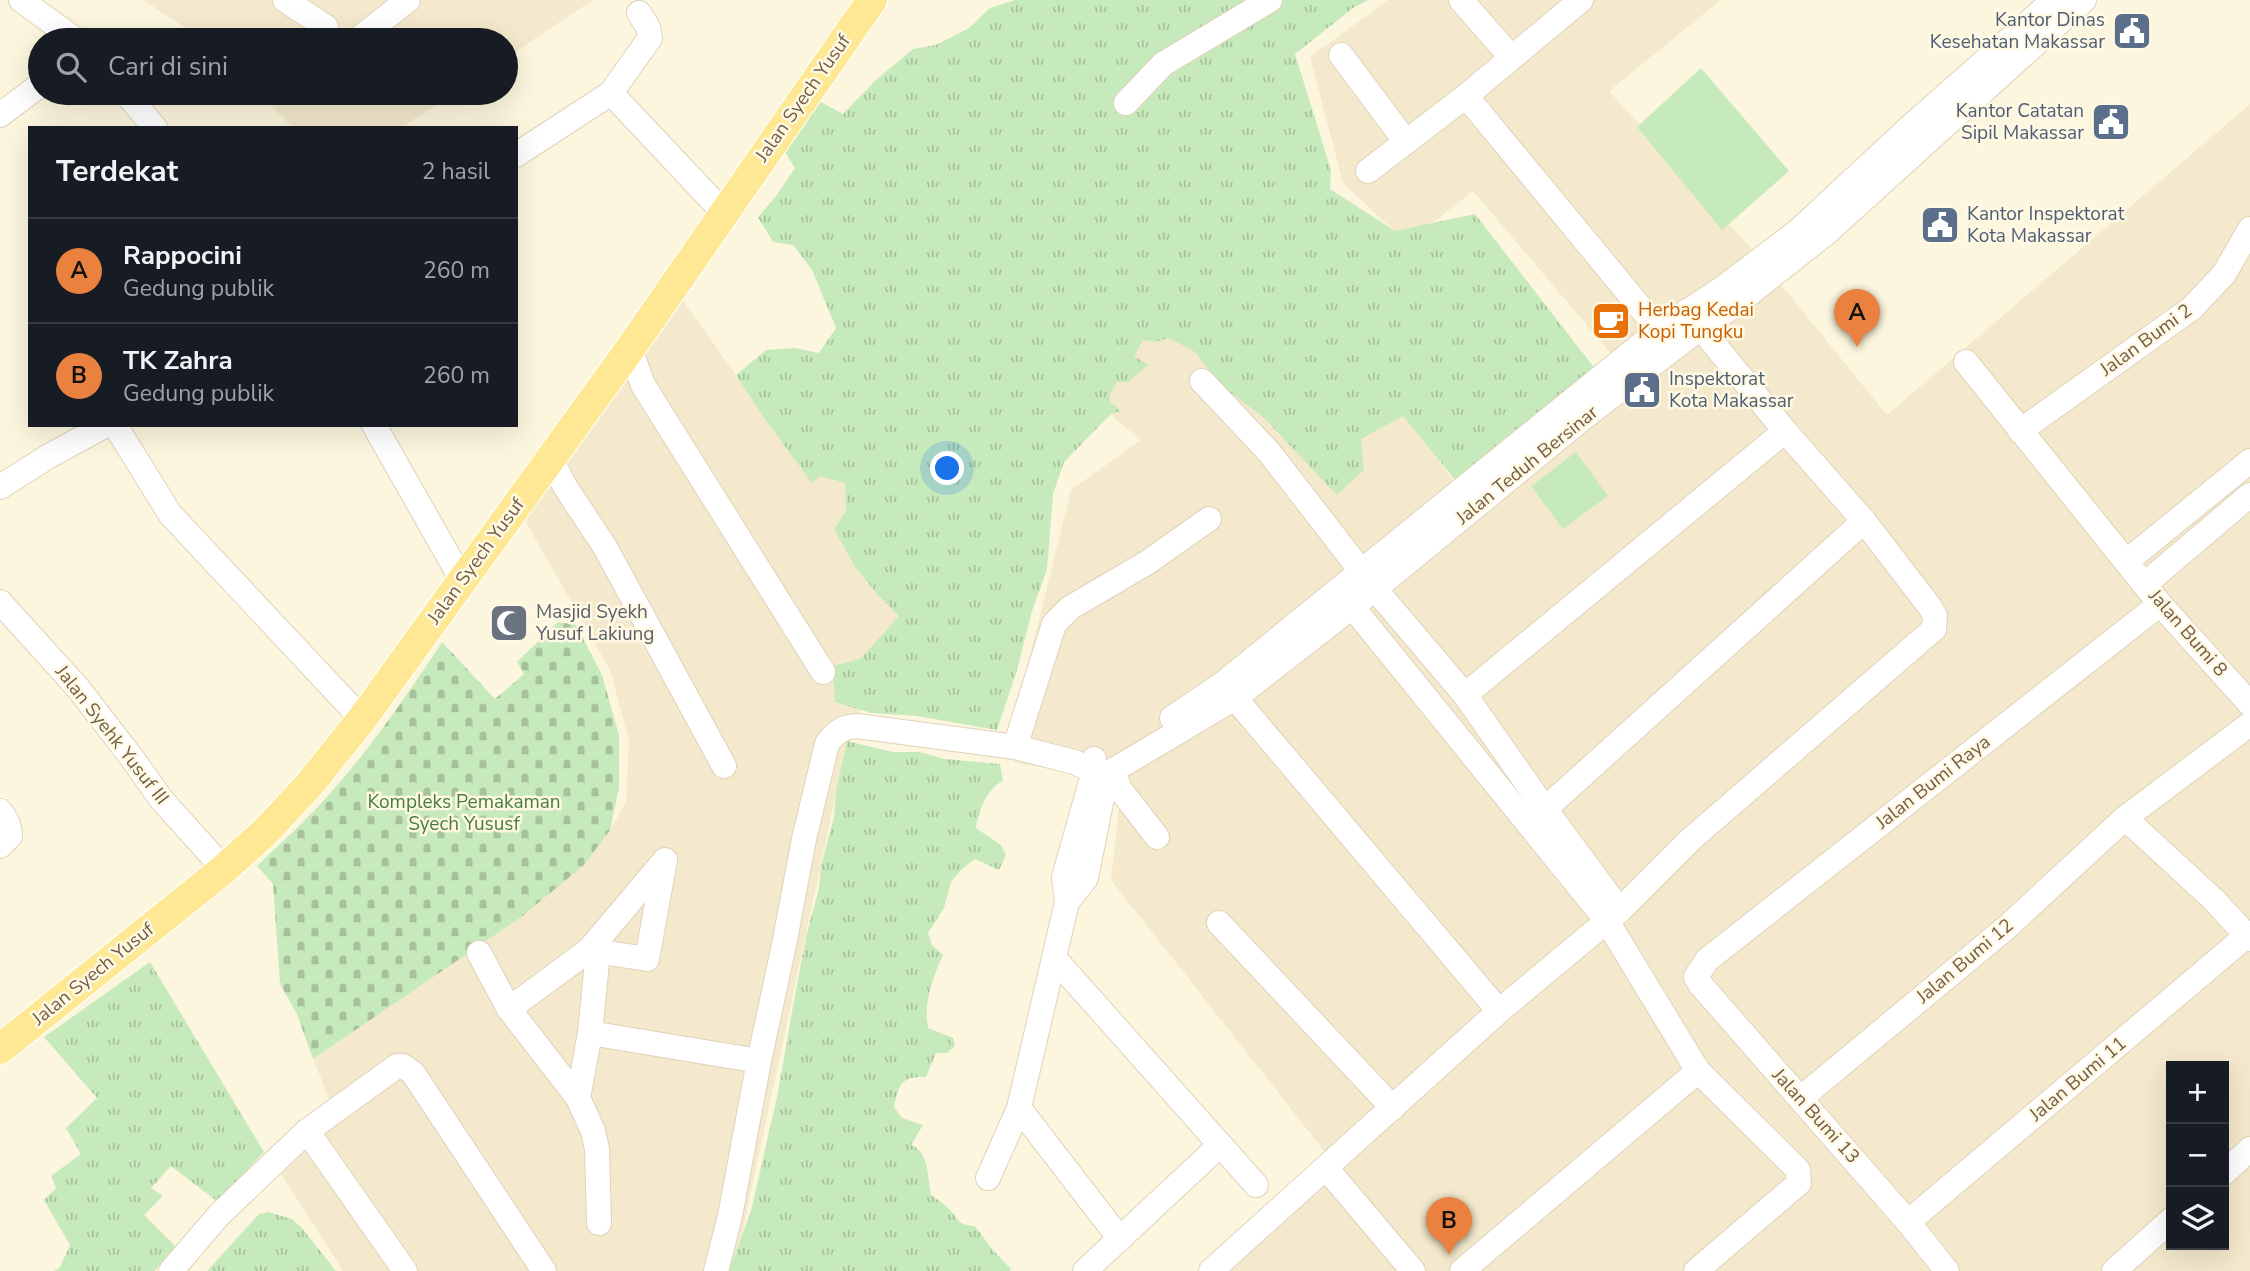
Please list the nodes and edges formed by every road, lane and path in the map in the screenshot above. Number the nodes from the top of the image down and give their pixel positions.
1 (21, 0) edge
2 (285, 0) edge
3 (327, 0) edge
4 (408, 0) edge
5 (872, 0) edge
6 (1270, 0) edge
7 (1461, 0) edge
8 (1581, 0) edge
9 (2054, 0) edge
10 (2083, 0) edge
11 (639, 13) dead end
12 (60, 28) edge
13 (320, 28) edge
14 (328, 28) edge
15 (372, 28) edge
16 (1341, 55) dead end
17 (1511, 57) junction
18 (611, 93) junction
19 (28, 94) edge
20 (1466, 96) junction
21 (1126, 103) dead end
22 (136, 105) edge
23 (0, 115) edge
24 (153, 126) edge
25 (1406, 142) junction
26 (518, 154) edge
27 (1367, 171) dead end
28 (723, 212) junction
29 (2250, 229) edge
30 (1693, 319) junction
31 (1659, 330) junction
32 (630, 349) junction
33 (1966, 362) dead end
34 (1202, 381) dead end
35 (102, 427) edge
36 (116, 427) edge
37 (375, 427) edge
38 (1785, 431) junction
39 (2020, 431) junction
40 (550, 458) junction
41 (2250, 461) edge
42 (0, 486) edge
43 (2250, 495) edge
44 (1209, 519) dead end
45 (1864, 521) junction
46 (2127, 561) junction
47 (462, 580) junction
48 (1368, 580) junction
49 (2145, 584) junction
50 (1345, 598) junction
51 (0, 602) edge
52 (2160, 604) junction
53 (823, 673) dead end
54 (1465, 695) junction
55 (1235, 698) junction
56 (2248, 698) edge
57 (362, 719) junction
58 (2250, 724) edge
59 (1015, 747) junction
60 (1098, 765) junction
61 (724, 766) dead end
62 (1545, 809) junction
63 (0, 811) edge
64 (2125, 818) junction
65 (1157, 836) dead end
66 (0, 846) edge
67 (224, 869) junction
68 (1613, 917) junction
69 (1219, 923) dead end
70 (2249, 936) edge
71 (479, 953) dead end
72 (1055, 959) junction
73 (1707, 960) joint
74 (509, 1010) junction
75 (1499, 1011) junction
76 (590, 1033) junction
77 (0, 1049) edge
78 (759, 1061) junction
79 (1698, 1071) junction
80 (578, 1098) junction
81 (1801, 1098) junction
82 (1020, 1108) junction
83 (1393, 1108) junction
84 (307, 1131) junction
85 (1219, 1146) junction
86 (2250, 1149) edge
87 (1326, 1168) junction
88 (2229, 1168) edge
89 (988, 1178) dead end
90 (1256, 1185) dead end
91 (1908, 1222) junction
92 (599, 1223) dead end
93 (2166, 1224) edge
94 (1120, 1239) junction
95 (1218, 1269) edge
96 (1941, 1269) edge
97 (171, 1271) edge
98 (405, 1271) edge
99 (544, 1271) edge
100 (716, 1271) edge
101 (1085, 1271) edge
102 (1413, 1271) edge
103 (1462, 1271) edge
104 (1696, 1271) edge
105 (2114, 1271) edge

1 - 12 street
2 - 13 street
3 - 14 street
4 - 15 street
5 - 28 main road, Jalan Syech Yusuf
6 - 21 street
7 - 17 street
8 - 17 street
9 - 30 street, Jalan Teduh Bersinar
10 - 30 street, Jalan Teduh Bersinar
11 - 18 street
16 - 25 street
17 - 20 street
18 - 26 street
18 - 28 street
19 - 23 street
20 - 25 street
20 - 31 street
22 - 24 street
25 - 27 street
28 - 32 main road, Jalan Syech Yusuf
29 - 39 street, Jalan Bumi 2
30 - 31 street, Jalan Teduh Bersinar
30 - 38 street
30 - 48 street, Jalan Teduh Bersinar
31 - 48 street, Jalan Teduh Bersinar
32 - 40 main road, Jalan Syech Yusuf
32 - 53 street
33 - 39 street
34 - 48 street
35 - 42 street
36 - 57 street
37 - 47 street
38 - 45 street
38 - 54 street
39 - 46 street
40 - 47 main road, Jalan Syech Yusuf
40 - 61 street
41 - 46 street
43 - 49 street
44 - 59 street
45 - 62 street
45 - 68 street
46 - 49 street, Jalan Bumi 8
47 - 57 main road, Jalan Syech Yusuf
48 - 50 street, Jalan Teduh Bersinar
48 - 54 street
49 - 52 street, Jalan Bumi 8
50 - 55 street, Jalan Teduh Bersinar
50 - 60 street, Jalan Teduh Bersinar
50 - 68 street
51 - 67 street, Jalan Syehk Yusuf III
52 - 56 street, Jalan Bumi 8
52 - 73 street, Jalan Bumi Raya
54 - 62 street
55 - 60 street, Jalan Teduh Bersinar
55 - 75 street
57 - 67 main road, Jalan Syech Yusuf
58 - 64 street
59 - 60 street
59 - 78 street
60 - 65 street
60 - 72 street
62 - 68 street
63 - 66 street
64 - 70 street
64 - 81 street, Jalan Bumi 12
67 - 77 main road, Jalan Syech Yusuf
68 - 75 street
68 - 79 street
69 - 83 street
70 - 91 street, Jalan Bumi 11
71 - 74 street
72 - 82 street
72 - 85 street
73 - 81 street, Jalan Bumi 13
74 - 76 street
74 - 80 street
75 - 83 street
76 - 78 street
76 - 80 street
78 - 100 street
79 - 103 street
79 - 104 street
80 - 92 street
81 - 91 street, Jalan Bumi 13
82 - 89 street
82 - 94 street
83 - 87 street
84 - 97 street
84 - 98 street
84 - 99 street
85 - 90 street
85 - 94 street
86 - 88 street
87 - 95 street
87 - 102 street
91 - 96 street, Jalan Bumi 13
93 - 105 street
94 - 101 street

